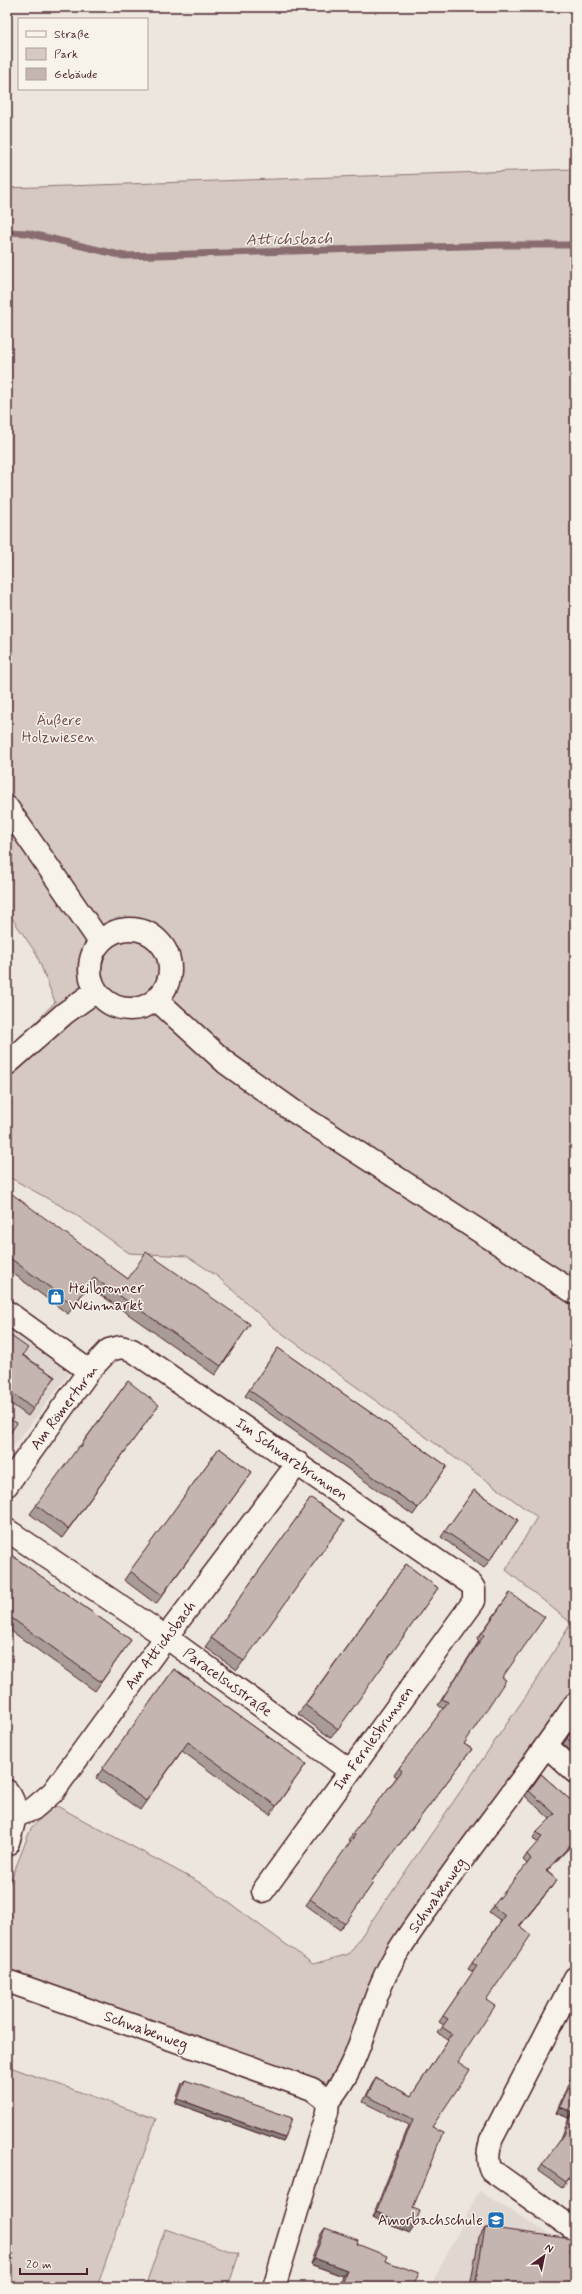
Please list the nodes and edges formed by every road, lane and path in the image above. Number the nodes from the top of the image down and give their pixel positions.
1 (7, 807) edge
2 (100, 942) junction
3 (96, 991) junction
4 (157, 1000) junction
5 (7, 1064) edge
6 (575, 1293) edge
7 (7, 1312) edge
8 (109, 1350) joint
9 (89, 1371) junction
10 (298, 1463) junction
11 (7, 1485) edge
12 (7, 1530) edge
13 (471, 1584) joint
14 (166, 1637) junction
15 (575, 1704) edge
16 (547, 1746) junction
17 (349, 1770) junction
18 (575, 1772) edge
19 (7, 1791) edge
20 (16, 1816) junction
21 (7, 1845) edge
22 (263, 1891) dead end
23 (575, 1978) edge
24 (7, 1981) edge
25 (328, 2101) junction
26 (575, 2230) edge
27 (274, 2287) edge

1 - 2 street
2 - 3 street
2 - 4 street
3 - 4 street
3 - 5 street
4 - 6 street
7 - 9 street
8 - 9 street, Am Römerturm
8 - 10 street, Im Schwarzbrunnen
9 - 11 street, Am Römerturm
10 - 13 street, Im Schwarzbrunnen
10 - 14 street, Am Attichsbach
12 - 14 street, Paracelsusstraße
13 - 17 street, Im Fernlesbrunnen
14 - 17 street, Paracelsusstraße
14 - 20 street, Am Attichsbach
15 - 16 street, Schwabenweg
16 - 18 street
16 - 25 street, Schwabenweg
17 - 22 street, Im Fernlesbrunnen
19 - 20 street
20 - 21 street
23 - 26 street
24 - 25 street, Schwabenweg
25 - 27 street

